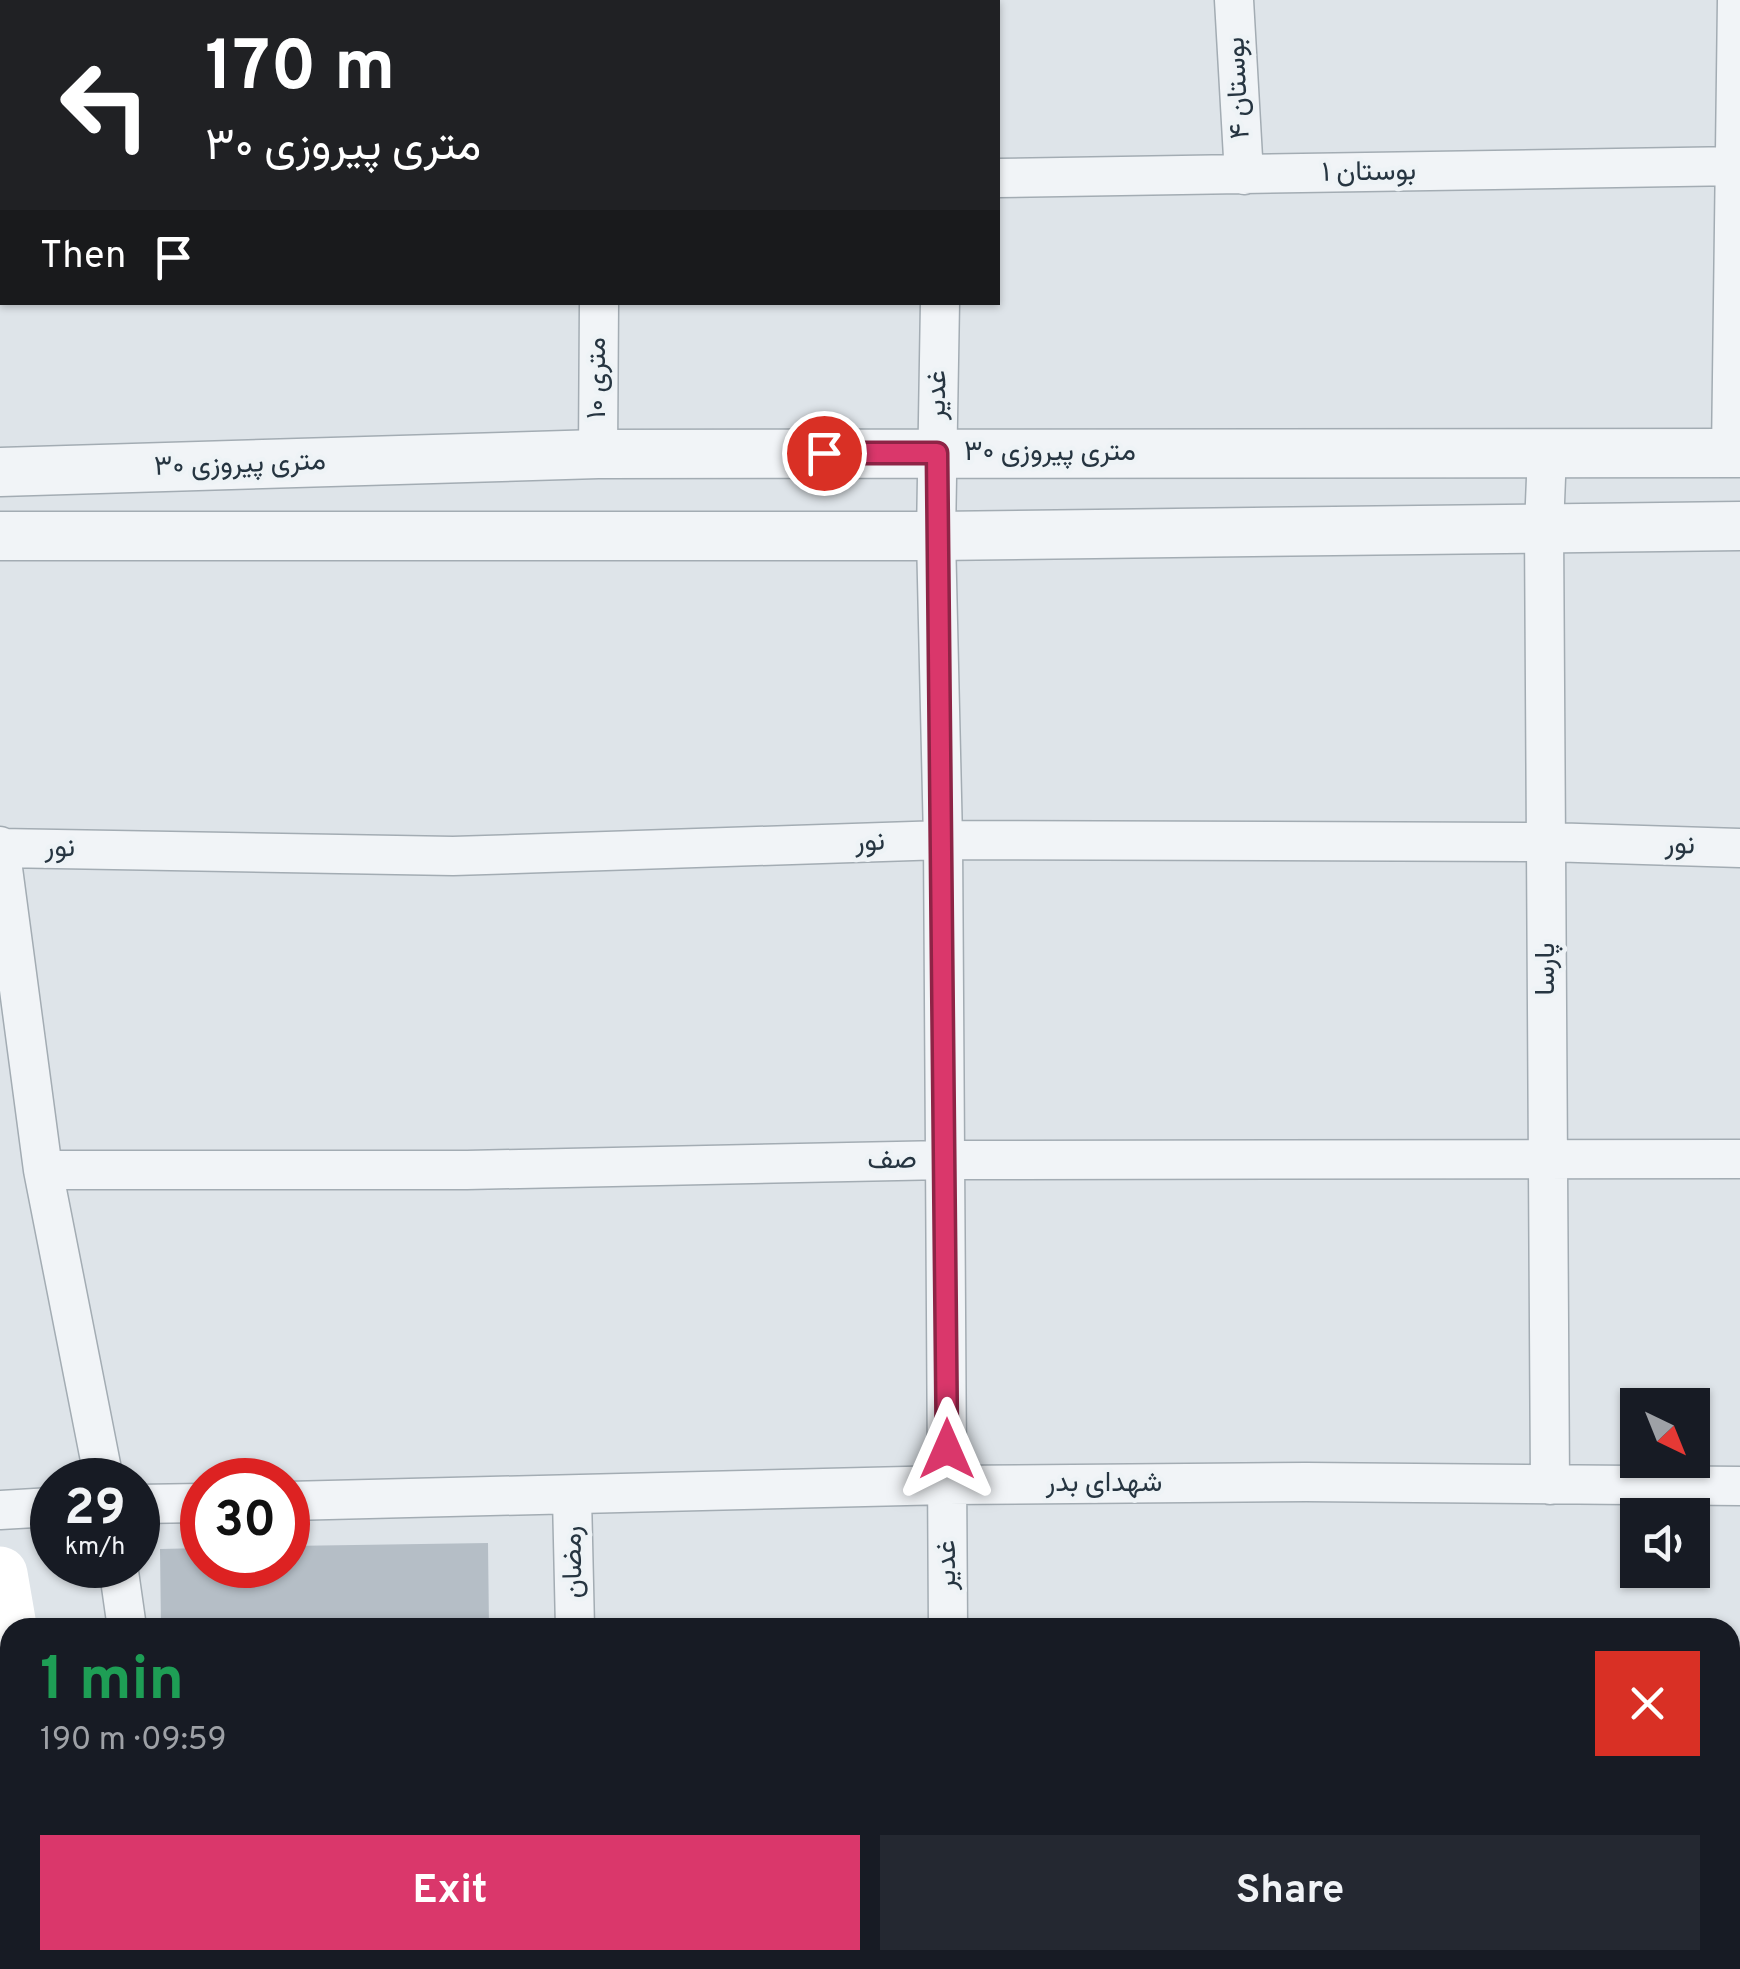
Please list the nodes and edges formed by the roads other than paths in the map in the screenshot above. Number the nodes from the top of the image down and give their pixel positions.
1 (1234, 0) edge
2 (1737, 0) edge
3 (1738, 166) edge
4 (1244, 175) junction
5 (1000, 178) edge
6 (599, 305) edge
7 (940, 305) edge
8 (1735, 452) edge
9 (937, 453) junction
10 (1547, 453) junction
11 (598, 454) junction
12 (0, 472) edge
13 (1740, 526) edge
14 (1544, 527) junction
15 (0, 536) edge
16 (936, 536) junction
17 (943, 840) junction
18 (1546, 842) junction
19 (0, 847) edge
20 (1740, 848) edge
21 (1740, 1159) edge
22 (946, 1160) junction
23 (1548, 1162) junction
24 (43, 1170) junction
25 (100, 1458) edge
26 (1550, 1485) junction
27 (947, 1486) junction
28 (1740, 1486) edge
29 (572, 1497) junction
30 (310, 1502) edge
31 (30, 1508) edge
32 (0, 1510) edge
33 (0, 1574) edge
34 (121, 1588) edge
35 (8, 1618) edge
36 (126, 1618) edge
37 (575, 1618) edge
38 (948, 1618) edge

1 - 4 street, بوستان ۴
2 - 3 street
3 - 4 street, بوستان ۱
3 - 8 street
4 - 5 street, بوستان ۱
6 - 11 street, ۱۰ متری
7 - 9 street, غدیر
8 - 10 street, ۳۰ متری پیروزی
9 - 10 street, ۳۰ متری پیروزی
9 - 11 street, ۳۰ متری پیروزی
9 - 16 street, غدیر
10 - 14 street, پارسا
11 - 12 street, ۳۰ متری پیروزی
13 - 14 street
14 - 16 street
14 - 18 street, پارسا
15 - 16 street
16 - 17 street, غدیر
17 - 18 street, نور
17 - 19 street, نور
17 - 22 street, غدیر
18 - 20 street, نور
18 - 23 street, پارسا
19 - 24 street
21 - 23 street, صف
22 - 23 street, صف
22 - 24 street, صف
22 - 27 street, غدیر
23 - 26 street, پارسا
24 - 25 street
26 - 27 street, شهدای بدر
26 - 28 street, شهدای بدر
27 - 29 street, شهدای بدر
27 - 38 street, غدیر
29 - 30 street, شهدای بدر
29 - 37 street, رمضان
31 - 32 street
33 - 35 main road
34 - 36 street

